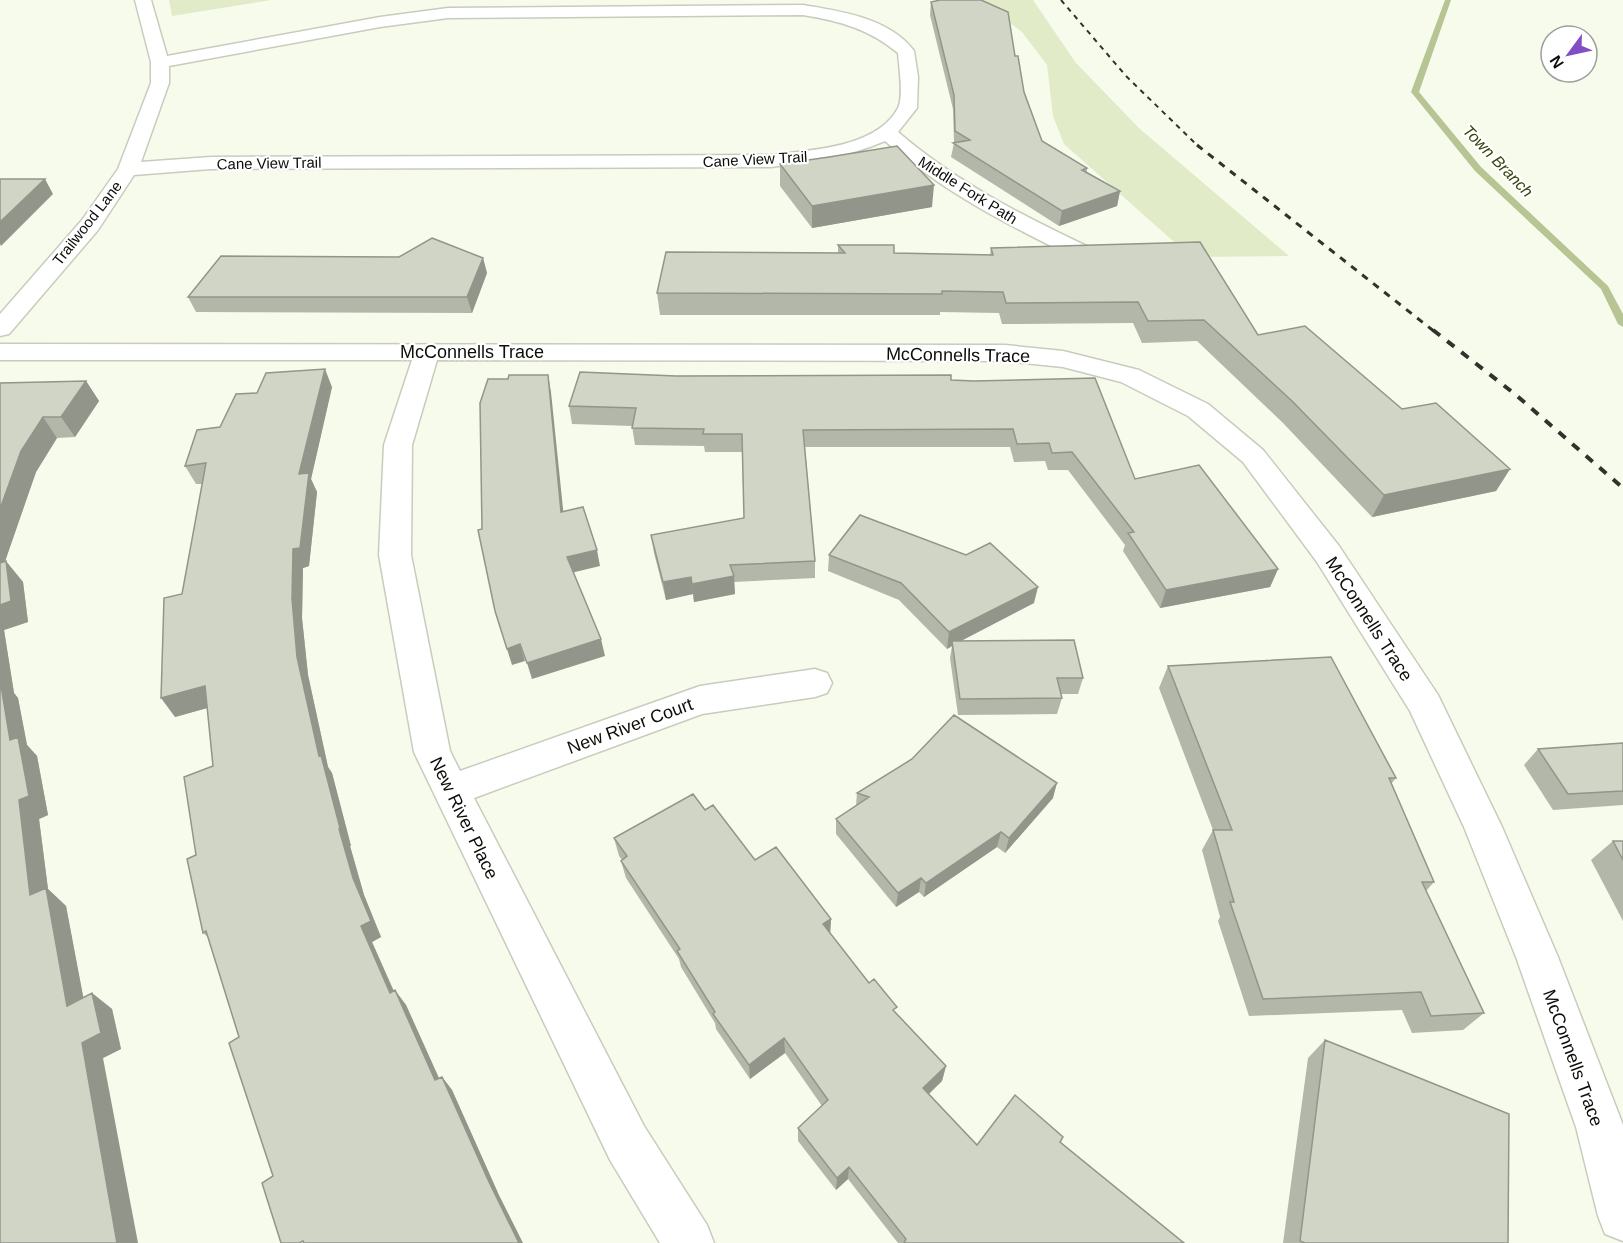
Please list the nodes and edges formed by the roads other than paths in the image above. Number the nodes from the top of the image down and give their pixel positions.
1 (143, 0) edge
2 (160, 62) junction
3 (887, 134) junction
4 (128, 169) junction
5 (1087, 255) edge
6 (0, 329) edge
7 (0, 352) edge
8 (427, 352) junction
9 (815, 683) dead end
10 (450, 791) junction
11 (1623, 1216) edge
12 (689, 1243) edge

1 - 2 street, Trailwood Lane
2 - 3 street, Cane View Trail
2 - 4 street, Trailwood Lane
3 - 4 street, Cane View Trail
3 - 5 street, Middle Fork Path
4 - 6 street, Trailwood Lane
7 - 8 street, McConnells Trace
8 - 10 street, New River Place
8 - 11 street, McConnells Trace
9 - 10 street, New River Court
10 - 12 street, New River Place

